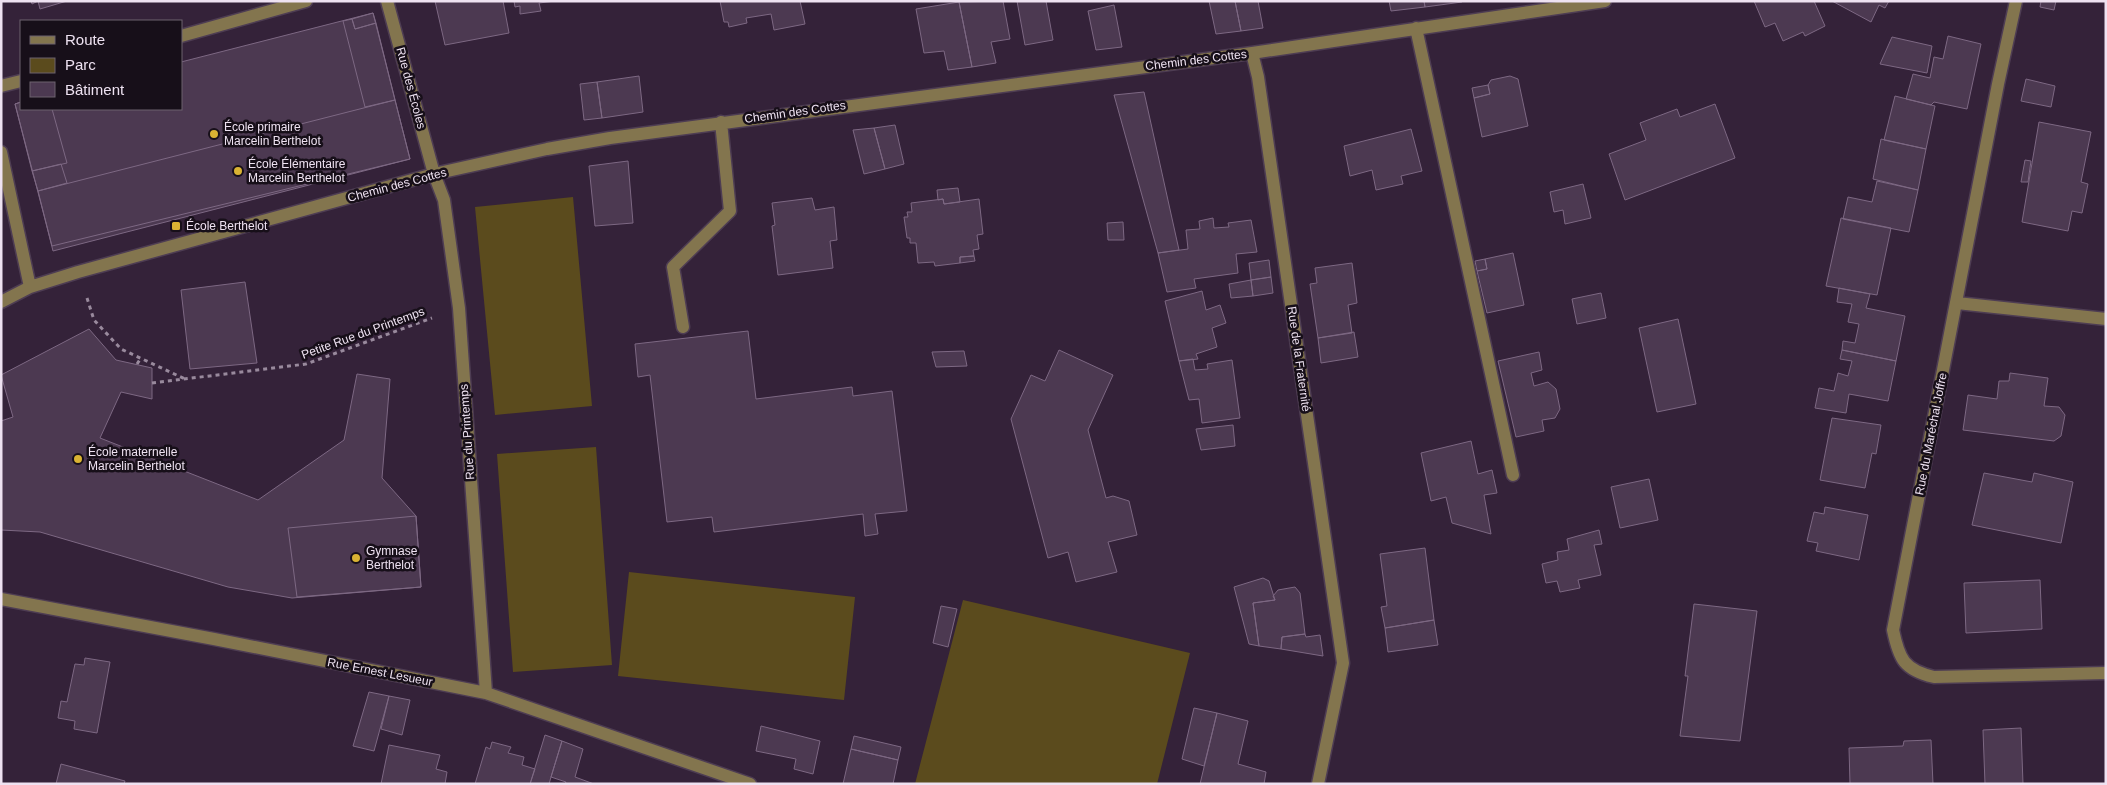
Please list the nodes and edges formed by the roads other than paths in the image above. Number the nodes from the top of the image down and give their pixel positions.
1 (306, 1) edge
2 (388, 1) edge
3 (1605, 1) edge
4 (2016, 1) edge
5 (1416, 28) junction
6 (182, 36) edge
7 (1252, 53) junction
8 (20, 81) edge
9 (1, 86) edge
10 (720, 122) junction
11 (1, 152) edge
12 (434, 174) junction
13 (30, 287) junction
14 (1, 302) edge
15 (1957, 303) junction
16 (2106, 319) edge
17 (683, 327) dead end
18 (1513, 475) dead end
19 (1, 599) edge
20 (2106, 673) edge
21 (486, 693) junction
22 (750, 784) edge
23 (1318, 784) edge

1 - 6 street
2 - 12 street, Rue des Écoles
3 - 5 street, Chemin des Cottes
4 - 15 street, Rue du Maréchal Joffre
5 - 7 street, Chemin des Cottes
5 - 18 street
7 - 10 street, Chemin des Cottes
7 - 23 street, Rue de la Fraternité
8 - 9 street
10 - 12 street, Chemin des Cottes
10 - 17 street
11 - 13 street
12 - 13 street, Chemin des Cottes
12 - 21 street, Rue du Printemps
13 - 14 street, Chemin des Cottes
15 - 16 street
15 - 20 street, Rue du Maréchal Joffre
19 - 21 street, Rue Ernest Lesueur
21 - 22 street, Rue Ernest Lesueur

